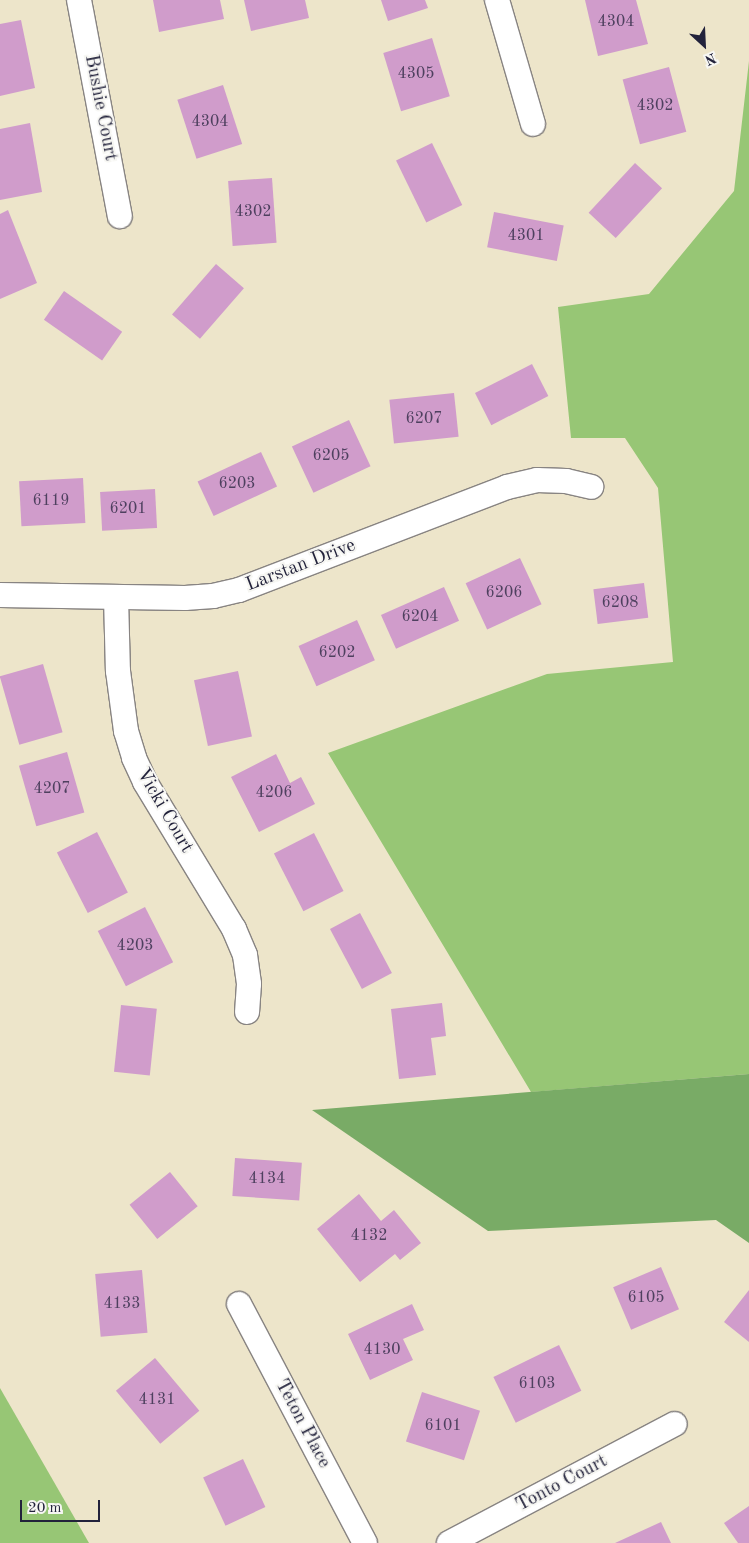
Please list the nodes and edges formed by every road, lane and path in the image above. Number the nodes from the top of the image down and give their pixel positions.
1 (79, 0) edge
2 (497, 0) edge
3 (533, 124) dead end
4 (120, 216) dead end
5 (591, 487) dead end
6 (0, 595) edge
7 (116, 597) junction
8 (247, 1012) dead end
9 (239, 1304) dead end
10 (675, 1424) dead end
11 (365, 1543) edge
12 (449, 1543) edge

1 - 4 street, Bushie Court
2 - 3 street
5 - 7 street, Larstan Drive
6 - 7 street, Larstan Drive
7 - 8 street, Vicki Court
9 - 11 street, Teton Place
10 - 12 street, Tonto Court

